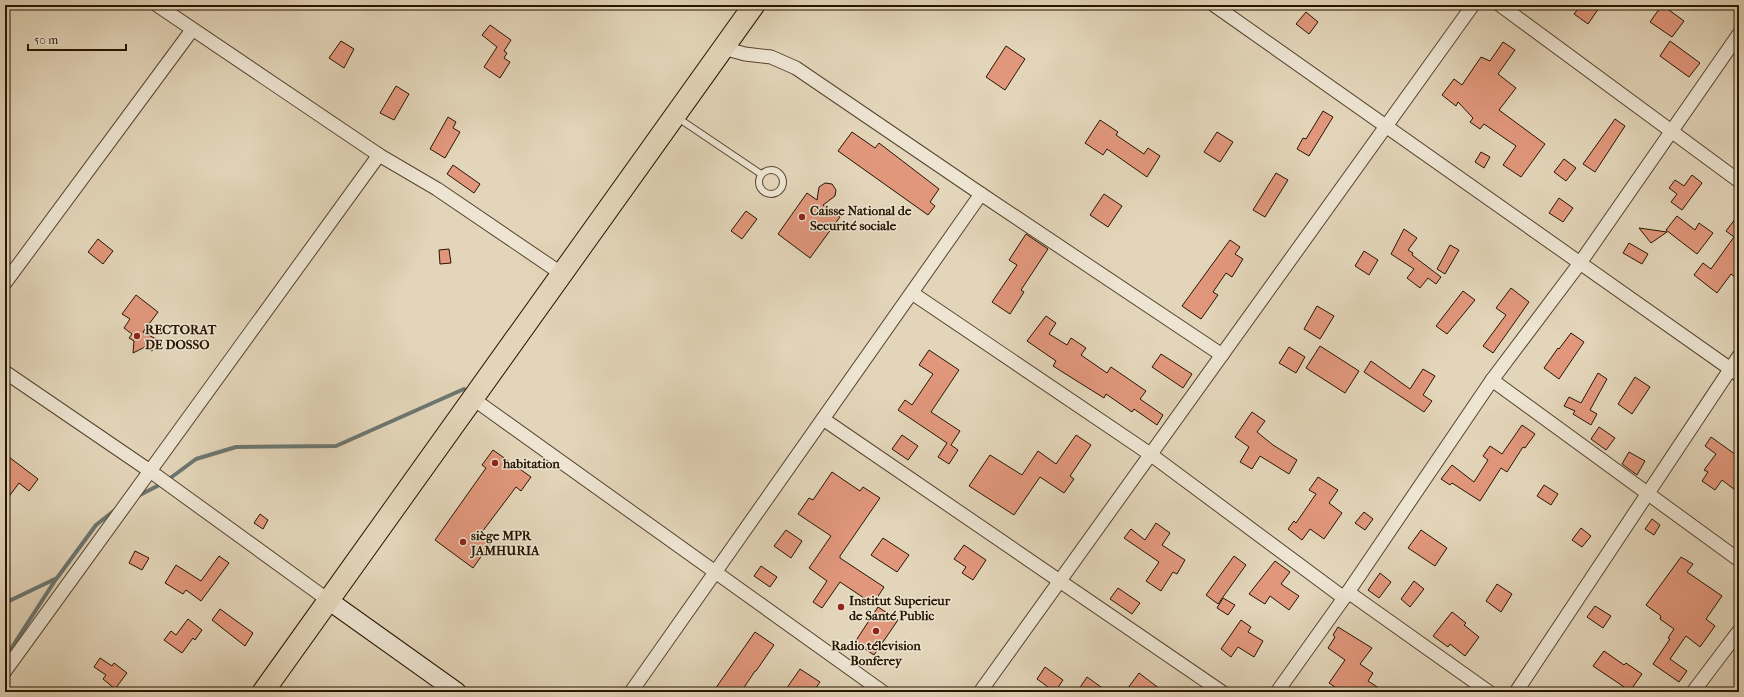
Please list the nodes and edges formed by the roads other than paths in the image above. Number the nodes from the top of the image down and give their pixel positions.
1 (157, 5) edge
2 (754, 5) edge
3 (1214, 5) edge
4 (1473, 5) edge
5 (1500, 5) edge
6 (192, 30) junction
7 (1739, 34) edge
8 (723, 48) junction
9 (675, 116) junction
10 (1385, 127) junction
11 (1672, 131) junction
12 (379, 155) junction
13 (761, 174) junction
14 (1739, 181) edge
15 (981, 194) junction
16 (1580, 263) junction
17 (562, 274) junction
18 (5, 283) edge
19 (912, 292) junction
20 (1222, 354) junction
21 (1739, 356) edge
22 (5, 372) edge
23 (1734, 372) edge
24 (1492, 380) junction
25 (472, 398) junction
26 (823, 419) junction
27 (1150, 454) junction
28 (150, 471) junction
29 (1647, 493) junction
30 (1739, 560) edge
31 (716, 572) junction
32 (1060, 581) junction
33 (1346, 595) junction
34 (328, 600) junction
35 (1739, 631) edge
36 (5, 670) edge
37 (455, 691) edge
38 (263, 692) edge
39 (631, 692) edge
40 (883, 692) edge
41 (980, 692) edge
42 (1222, 692) edge
43 (1277, 692) edge
44 (1489, 692) edge
45 (1516, 692) edge
46 (1693, 692) edge

1 - 6 street
2 - 8 highway
3 - 10 street
4 - 10 street
5 - 11 street
6 - 12 street
6 - 18 street
7 - 11 street
8 - 9 highway
8 - 15 street
9 - 13 lane
9 - 17 highway
10 - 16 street
10 - 20 street
11 - 14 street
11 - 16 street
12 - 17 street
12 - 28 street
13 - 13 lane
15 - 19 street
15 - 20 street
16 - 23 street
16 - 24 street
17 - 25 highway
19 - 26 street
19 - 27 street
20 - 27 street
21 - 23 street
22 - 28 street
23 - 29 street
24 - 29 street
24 - 33 street
25 - 31 street
25 - 34 highway
26 - 31 street
26 - 32 street
27 - 32 street
27 - 33 street
28 - 34 street
28 - 36 street
29 - 30 street
29 - 45 street
31 - 39 street
31 - 40 street
32 - 41 street
32 - 42 street
33 - 43 street
33 - 44 street
34 - 37 main road
34 - 38 highway
35 - 46 street

